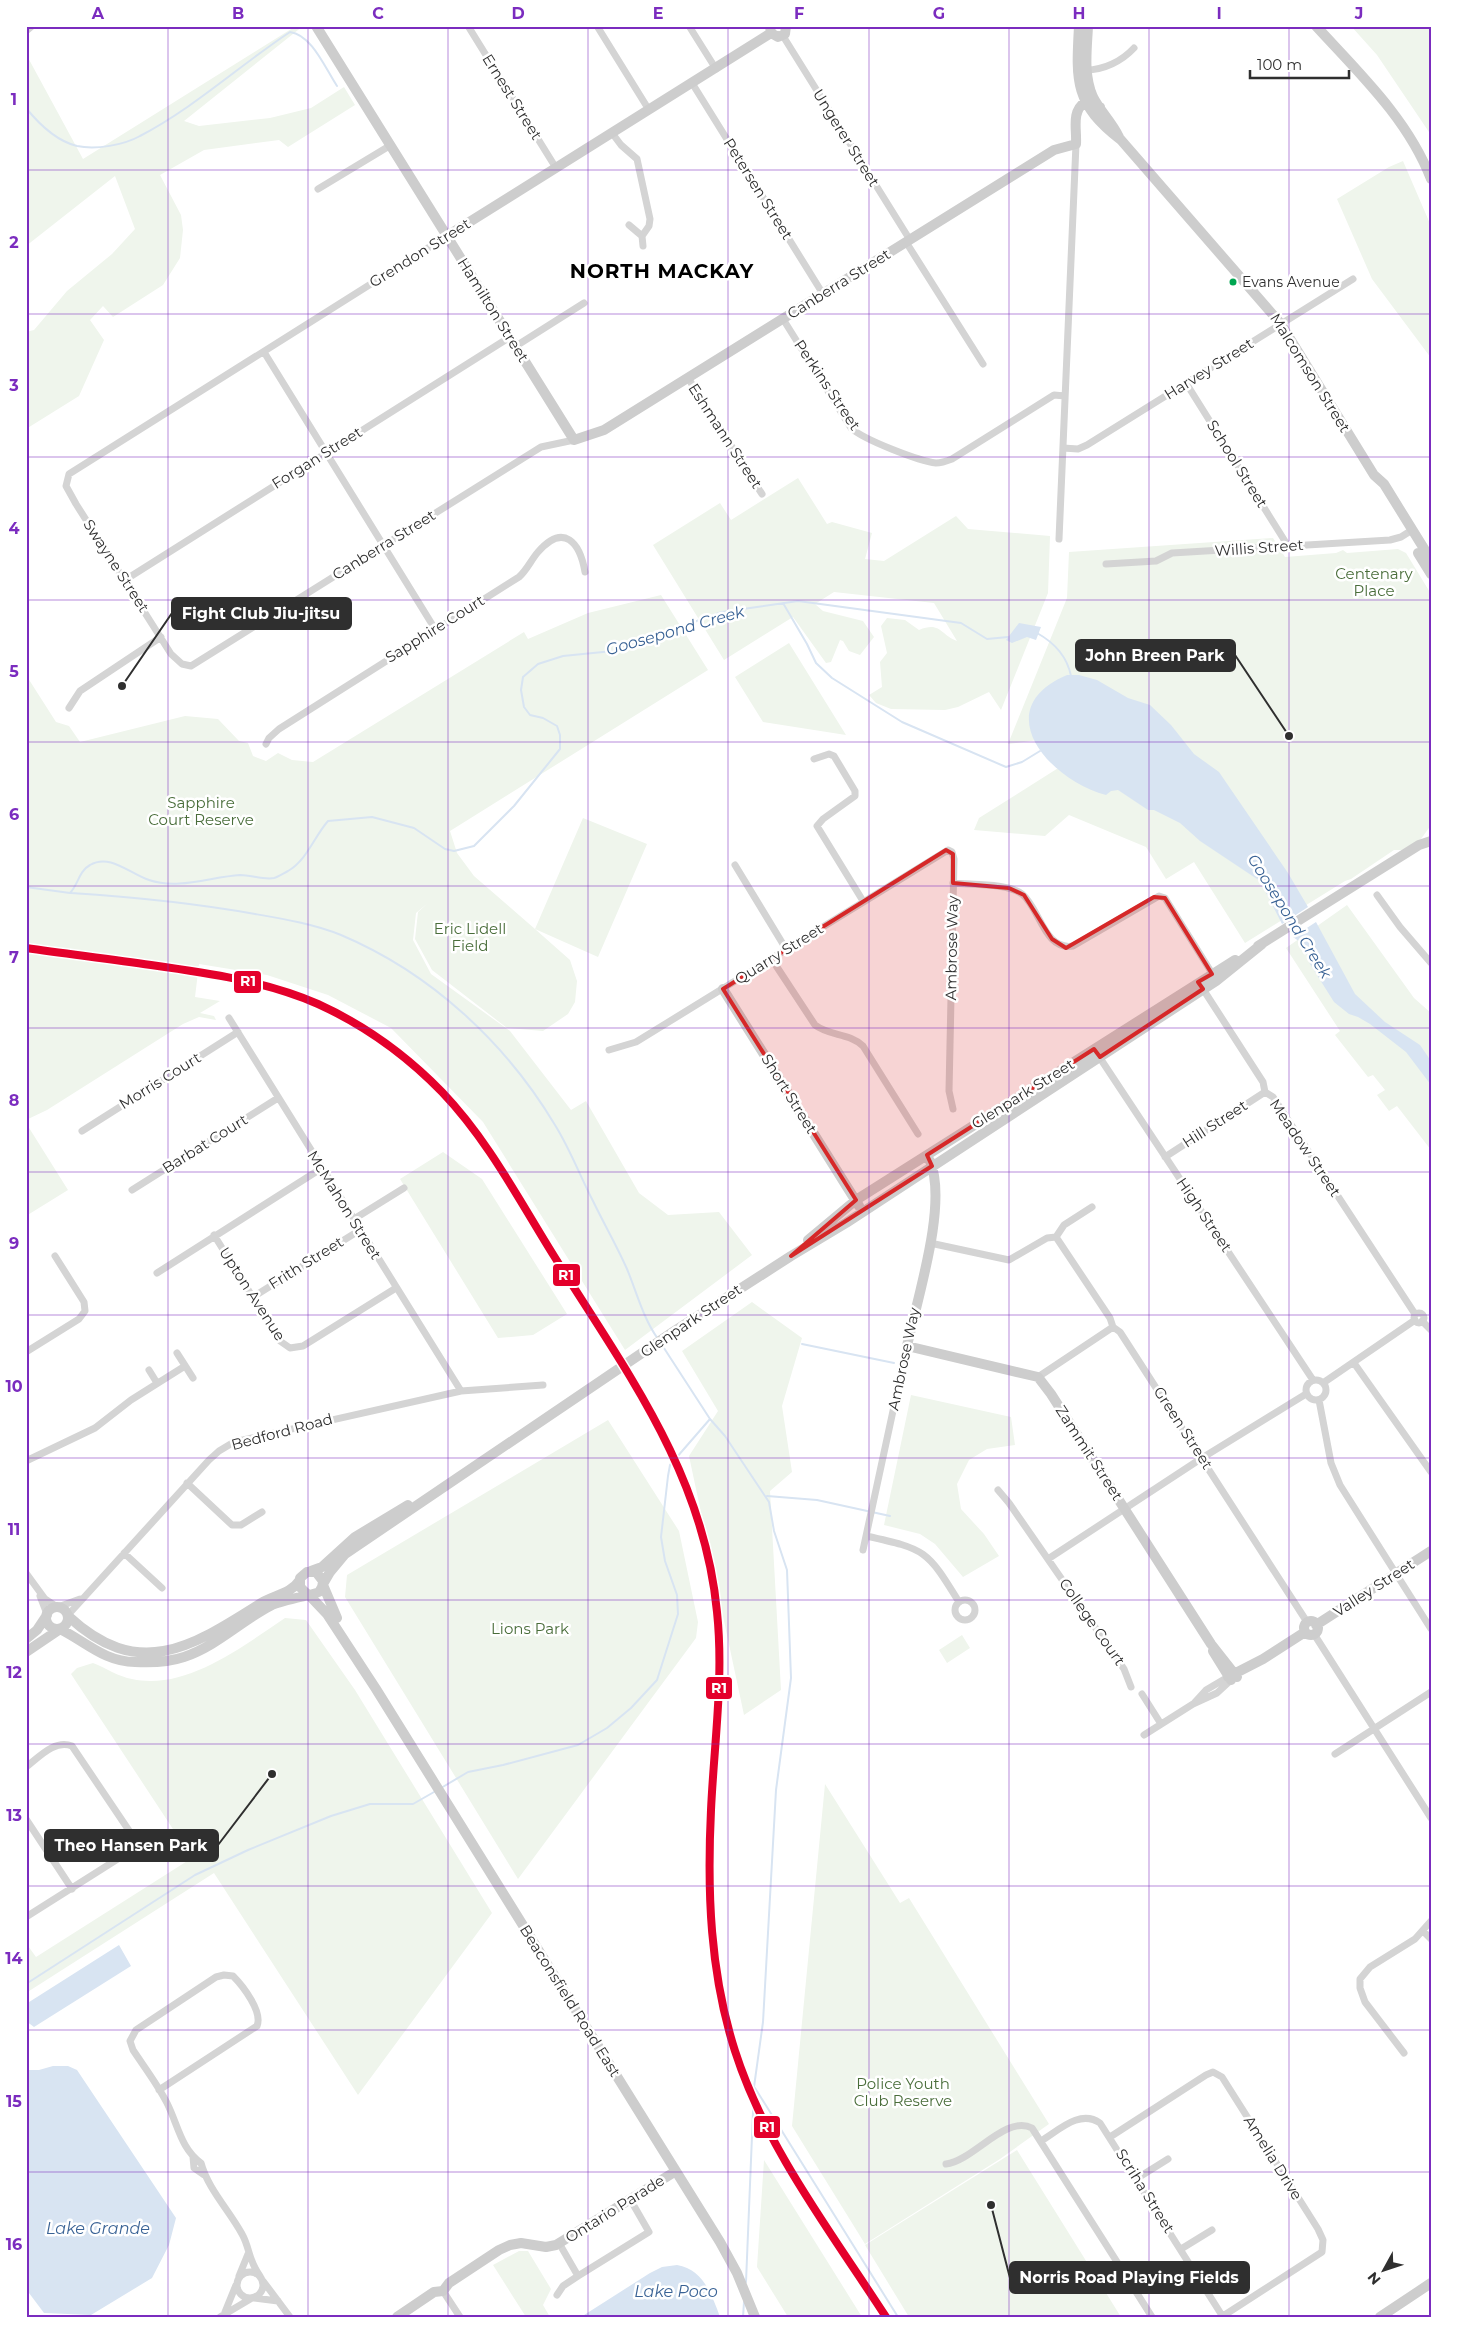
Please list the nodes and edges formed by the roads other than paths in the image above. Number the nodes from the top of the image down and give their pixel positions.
1 (32, 26) edge
2 (316, 26) edge
3 (468, 26) edge
4 (596, 26) edge
5 (689, 26) edge
6 (1080, 26) edge
7 (1088, 26) edge
8 (1316, 26) edge
9 (771, 30) edge
10 (26, 31) edge
11 (785, 31) edge
12 (1134, 48) dead end
13 (1110, 65) junction
14 (716, 69) junction
15 (1086, 70) junction
16 (692, 83) junction
17 (1086, 85) junction
18 (1092, 106) junction
19 (649, 110) junction
20 (612, 133) junction
21 (1077, 139) junction
22 (391, 145) junction
23 (556, 168) junction
24 (1431, 179) edge
25 (318, 189) dead end
26 (629, 225) dead end
27 (447, 236) junction
28 (642, 236) junction
29 (908, 241) junction
30 (643, 246) dead end
31 (1353, 279) dead end
32 (823, 294) junction
33 (584, 303) dead end
34 (783, 319) junction
35 (1281, 324) junction
36 (513, 341) junction
37 (264, 352) junction
38 (983, 364) dead end
39 (688, 378) junction
40 (1186, 383) junction
41 (1065, 396) junction
42 (574, 440) junction
43 (1063, 448) junction
44 (325, 453) junction
45 (69, 474) joint
46 (762, 494) dead end
47 (1410, 532) junction
48 (1059, 539) dead end
49 (383, 545) junction
50 (1288, 546) junction
51 (1431, 560) edge
52 (1106, 564) dead end
53 (585, 572) dead end
54 (1431, 574) edge
55 (125, 580) junction
56 (435, 629) junction
57 (161, 636) junction
58 (198, 661) joint
59 (69, 708) dead end
60 (266, 744) dead end
61 (814, 759) dead end
62 (1431, 833) edge
63 (1431, 841) edge
64 (1419, 845) junction
65 (946, 850) joint
66 (735, 865) dead end
67 (953, 883) junction
68 (1377, 895) dead end
69 (863, 901) junction
70 (786, 949) junction
71 (771, 958) junction
72 (1431, 964) edge
73 (1214, 977) junction
74 (1201, 986) junction
75 (723, 988) junction
76 (229, 1018) dead end
77 (238, 1032) junction
78 (609, 1050) dead end
79 (1097, 1053) junction
80 (1265, 1092) junction
81 (278, 1098) junction
82 (953, 1109) dead end
83 (82, 1131) dead end
84 (918, 1134) dead end
85 (928, 1155) junction
86 (1165, 1157) junction
87 (934, 1165) junction
88 (322, 1168) junction
89 (914, 1178) junction
90 (404, 1188) dead end
91 (132, 1190) dead end
92 (856, 1200) junction
93 (1092, 1207) dead end
94 (934, 1209) junction
95 (863, 1212) junction
96 (354, 1219) junction
97 (360, 1230) junction
98 (214, 1235) junction
99 (1056, 1237) junction
100 (930, 1240) junction
101 (55, 1256) dead end
102 (791, 1256) junction
103 (157, 1272) dead end
104 (396, 1288) junction
105 (253, 1297) junction
106 (1431, 1310) edge
107 (1419, 1317) junction
108 (1112, 1327) junction
109 (1431, 1330) edge
110 (907, 1346) junction
111 (26, 1352) edge
112 (178, 1353) dead end
113 (1354, 1363) junction
114 (185, 1366) junction
115 (150, 1370) dead end
116 (1038, 1377) junction
117 (193, 1378) dead end
118 (1313, 1380) junction
119 (158, 1383) junction
120 (1323, 1383) junction
121 (543, 1385) dead end
122 (461, 1391) junction
123 (1306, 1394) junction
124 (1319, 1400) junction
125 (1202, 1458) junction
126 (26, 1461) edge
127 (467, 1471) junction
128 (1431, 1472) edge
129 (187, 1483) junction
130 (998, 1490) dead end
131 (1124, 1508) junction
132 (262, 1512) dead end
133 (866, 1536) junction
134 (355, 1537) junction
135 (863, 1550) dead end
136 (1431, 1551) edge
137 (124, 1553) junction
138 (1048, 1559) junction
139 (311, 1571) junction
140 (26, 1573) edge
141 (1396, 1574) junction
142 (300, 1580) junction
143 (323, 1584) junction
144 (162, 1588) dead end
145 (37, 1589) junction
146 (308, 1594) junction
147 (82, 1598) junction
148 (959, 1602) dead end
149 (261, 1603) junction
150 (57, 1607) junction
151 (47, 1615) junction
152 (68, 1615) junction
153 (1311, 1628) junction
154 (60, 1629) junction
155 (1431, 1629) edge
156 (26, 1638) edge
157 (26, 1652) edge
158 (1232, 1677) junction
159 (1131, 1687) dead end
160 (376, 1689) junction
161 (1431, 1692) edge
162 (1142, 1694) dead end
163 (1161, 1724) junction
164 (1374, 1728) junction
165 (1144, 1735) dead end
166 (1335, 1754) dead end
167 (26, 1767) edge
168 (1431, 1818) edge
169 (26, 1819) edge
170 (72, 1889) junction
171 (26, 1917) edge
172 (1431, 1921) edge
173 (1423, 1932) junction
174 (1431, 1940) edge
175 (1404, 2053) dead end
176 (160, 2090) junction
177 (1110, 2137) junction
178 (1042, 2141) junction
179 (1168, 2159) dead end
180 (946, 2164) dead end
181 (676, 2171) junction
182 (1136, 2179) junction
183 (630, 2199) junction
184 (1212, 2230) dead end
185 (559, 2243) junction
186 (1181, 2249) junction
187 (248, 2254) junction
188 (578, 2276) junction
189 (260, 2277) junction
190 (237, 2281) junction
191 (1431, 2283) edge
192 (444, 2291) junction
193 (557, 2295) dead end
194 (252, 2298) junction
195 (278, 2301) junction
196 (222, 2314) edge
197 (1223, 2316) edge
198 (290, 2317) edge
199 (396, 2317) edge
200 (460, 2317) edge
201 (755, 2317) edge
202 (1152, 2317) edge
203 (1380, 2317) edge

1 - 10 street
2 - 22 main road, Hamilton Street
3 - 23 street, Ernest Street
4 - 19 street
5 - 14 street
6 - 17 main road
7 - 15 main road
8 - 24 main road
9 - 11 main road
9 - 14 main road, Grendon Street
11 - 29 street, Ungerer Street
12 - 13 street
13 - 15 street
13 - 17 street
14 - 16 main road, Grendon Street
15 - 17 main road
16 - 19 main road, Grendon Street
16 - 32 street, Petersen Street
17 - 18 main road
17 - 18 main road
18 - 21 main road
18 - 35 main road, Malcomson Street
19 - 20 main road, Grendon Street
20 - 23 main road, Grendon Street
20 - 28 street
21 - 29 main road, Canberra Street
21 - 41 street
22 - 25 street
22 - 27 main road, Hamilton Street
23 - 27 main road, Grendon Street
26 - 28 street
27 - 36 main road, Hamilton Street
27 - 37 street, Grendon Street
28 - 30 street
29 - 32 main road, Canberra Street
29 - 38 street, Ungerer Street
31 - 35 street, Harvey Street
32 - 34 main road, Canberra Street
33 - 36 street, Forgan Street
34 - 39 main road, Canberra Street
34 - 41 street, Perkins Street
35 - 40 street, Harvey Street
35 - 47 main road, Malcomson Street
36 - 42 main road, Hamilton Street
36 - 44 street, Forgan Street
37 - 44 street
37 - 45 street, Grendon Street
39 - 42 main road, Canberra Street
39 - 46 street, Eshmann Street
40 - 43 street, Harvey Street
40 - 50 street, School Street
41 - 43 street
42 - 49 street, Canberra Street
43 - 48 street
44 - 49 street
44 - 55 street, Forgan Street
45 - 55 street, Swayne Street
47 - 50 street, Willis Street
47 - 51 main road, Malcomson Street
47 - 54 main road, Malcomson Street
49 - 56 street
49 - 58 street, Canberra Street
50 - 52 street, Willis Street
53 - 56 street, Sapphire Court
55 - 57 street, Swayne Street
56 - 60 street, Sapphire Court
57 - 58 street, Swayne Street
57 - 59 street
61 - 69 street
62 - 64 main road, Glenpark Street
63 - 64 main road, Glenpark Street
64 - 73 main road, Glenpark Street
65 - 67 street, Ambrose Way
65 - 69 street, Quarry Street
66 - 70 street
67 - 73 street
67 - 82 street, Ambrose Way
68 - 72 street
69 - 70 street, Quarry Street
70 - 71 street, Quarry Street
71 - 75 street, Quarry Street
71 - 84 street
73 - 74 main road, Glenpark Street
74 - 79 main road, Glenpark Street
74 - 80 street, Meadow Street
75 - 78 street, Quarry Street
75 - 92 main road, Short Street
76 - 77 street, McMahon Street
77 - 81 street, McMahon Street
77 - 83 street, Morris Court
79 - 85 main road, Glenpark Street
79 - 86 street, High Street
79 - 87 main road, Glenpark Street
80 - 86 street, Hill Street
80 - 107 street, Meadow Street
81 - 88 street, McMahon Street
81 - 91 street, Barbat Court
85 - 87 main road
85 - 92 main road, Glenpark Street
86 - 118 street, High Street
87 - 89 main road, Glenpark Street
87 - 94 main road, Ambrose Way
87 - 100 main road
88 - 96 street, McMahon Street
88 - 98 street
89 - 94 main road
89 - 95 main road, Glenpark Street
90 - 96 street
92 - 95 main road, Short Street
92 - 102 main road, Glenpark Street
93 - 99 street
94 - 100 main road, Ambrose Way
95 - 102 main road, Glenpark Street
96 - 97 street, McMahon Street
97 - 104 street, McMahon Street
97 - 105 street, Frith Street
98 - 103 street
98 - 105 street, Upton Avenue
99 - 100 street
99 - 108 street, Green Street
100 - 110 main road, Ambrose Way
101 - 111 street
102 - 127 main road, Glenpark Street
104 - 105 street, Upton Avenue
104 - 122 street, McMahon Street
106 - 107 street
107 - 109 street, Meadow Street
107 - 113 street
108 - 116 street
108 - 125 street, Green Street
110 - 116 main road
110 - 133 street, Ambrose Way
112 - 114 street
113 - 120 street
113 - 128 street
114 - 117 street
114 - 119 street
115 - 119 street
116 - 131 main road, Zammit Street
118 - 120 street
118 - 123 street
119 - 126 street
120 - 124 street
121 - 122 street, Bedford Road
122 - 129 street, Bedford Road
123 - 124 street
123 - 125 street
124 - 141 street
125 - 131 street
125 - 153 street, Green Street
127 - 134 main road, Glenpark Street
127 - 143 main road, Glenpark Street
129 - 132 street
129 - 137 street, Bedford Road
130 - 138 street, College Court
131 - 138 street
131 - 158 main road, Zammit Street
133 - 135 street, Ambrose Way
133 - 148 street
134 - 139 main road, Glenpark Street
134 - 149 main road
136 - 141 main road, Valley Street
137 - 144 street
137 - 147 street, Bedford Road
138 - 159 street, College Court
139 - 142 main road
139 - 143 main road
140 - 145 street
141 - 153 main road, Valley Street
141 - 155 street
142 - 146 main road
142 - 149 main road
143 - 146 main road
143 - 160 main road, Beaconsfield Road East
145 - 150 street
145 - 151 street
146 - 154 main road
146 - 160 main road, Beaconsfield Road East
147 - 150 street, Bedford Road
147 - 152 street, Bedford Road
149 - 152 main road
150 - 151 main road
150 - 152 main road
151 - 154 main road
151 - 156 main road
152 - 154 main road
153 - 158 main road, Valley Street
153 - 164 street, Green Street
154 - 157 main road
158 - 163 street, Valley Street
160 - 181 main road, Beaconsfield Road East
161 - 164 street
162 - 163 street
163 - 165 street, Valley Street
164 - 166 street
164 - 168 street, Green Street
167 - 170 street
169 - 170 street
170 - 171 street
172 - 173 street
173 - 174 street
173 - 175 street
176 - 176 street
176 - 187 street
177 - 178 street, Scriha Street
177 - 182 street, Scriha Street
177 - 197 street, Amelia Drive
178 - 180 street
178 - 202 street
179 - 182 street
181 - 183 main road, Ontario Parade
181 - 201 main road, Beaconsfield Road East
182 - 186 street, Scriha Street
183 - 185 main road, Ontario Parade
183 - 188 street
184 - 186 street
185 - 188 street
185 - 192 main road, Ontario Parade
186 - 197 street, Scriha Street
187 - 189 street
187 - 190 street
188 - 193 street
189 - 190 street
189 - 194 street
189 - 195 street
190 - 194 street
190 - 196 street
191 - 203 main road
192 - 199 main road, Ontario Parade
192 - 200 street
194 - 195 street
194 - 196 street
195 - 198 street

